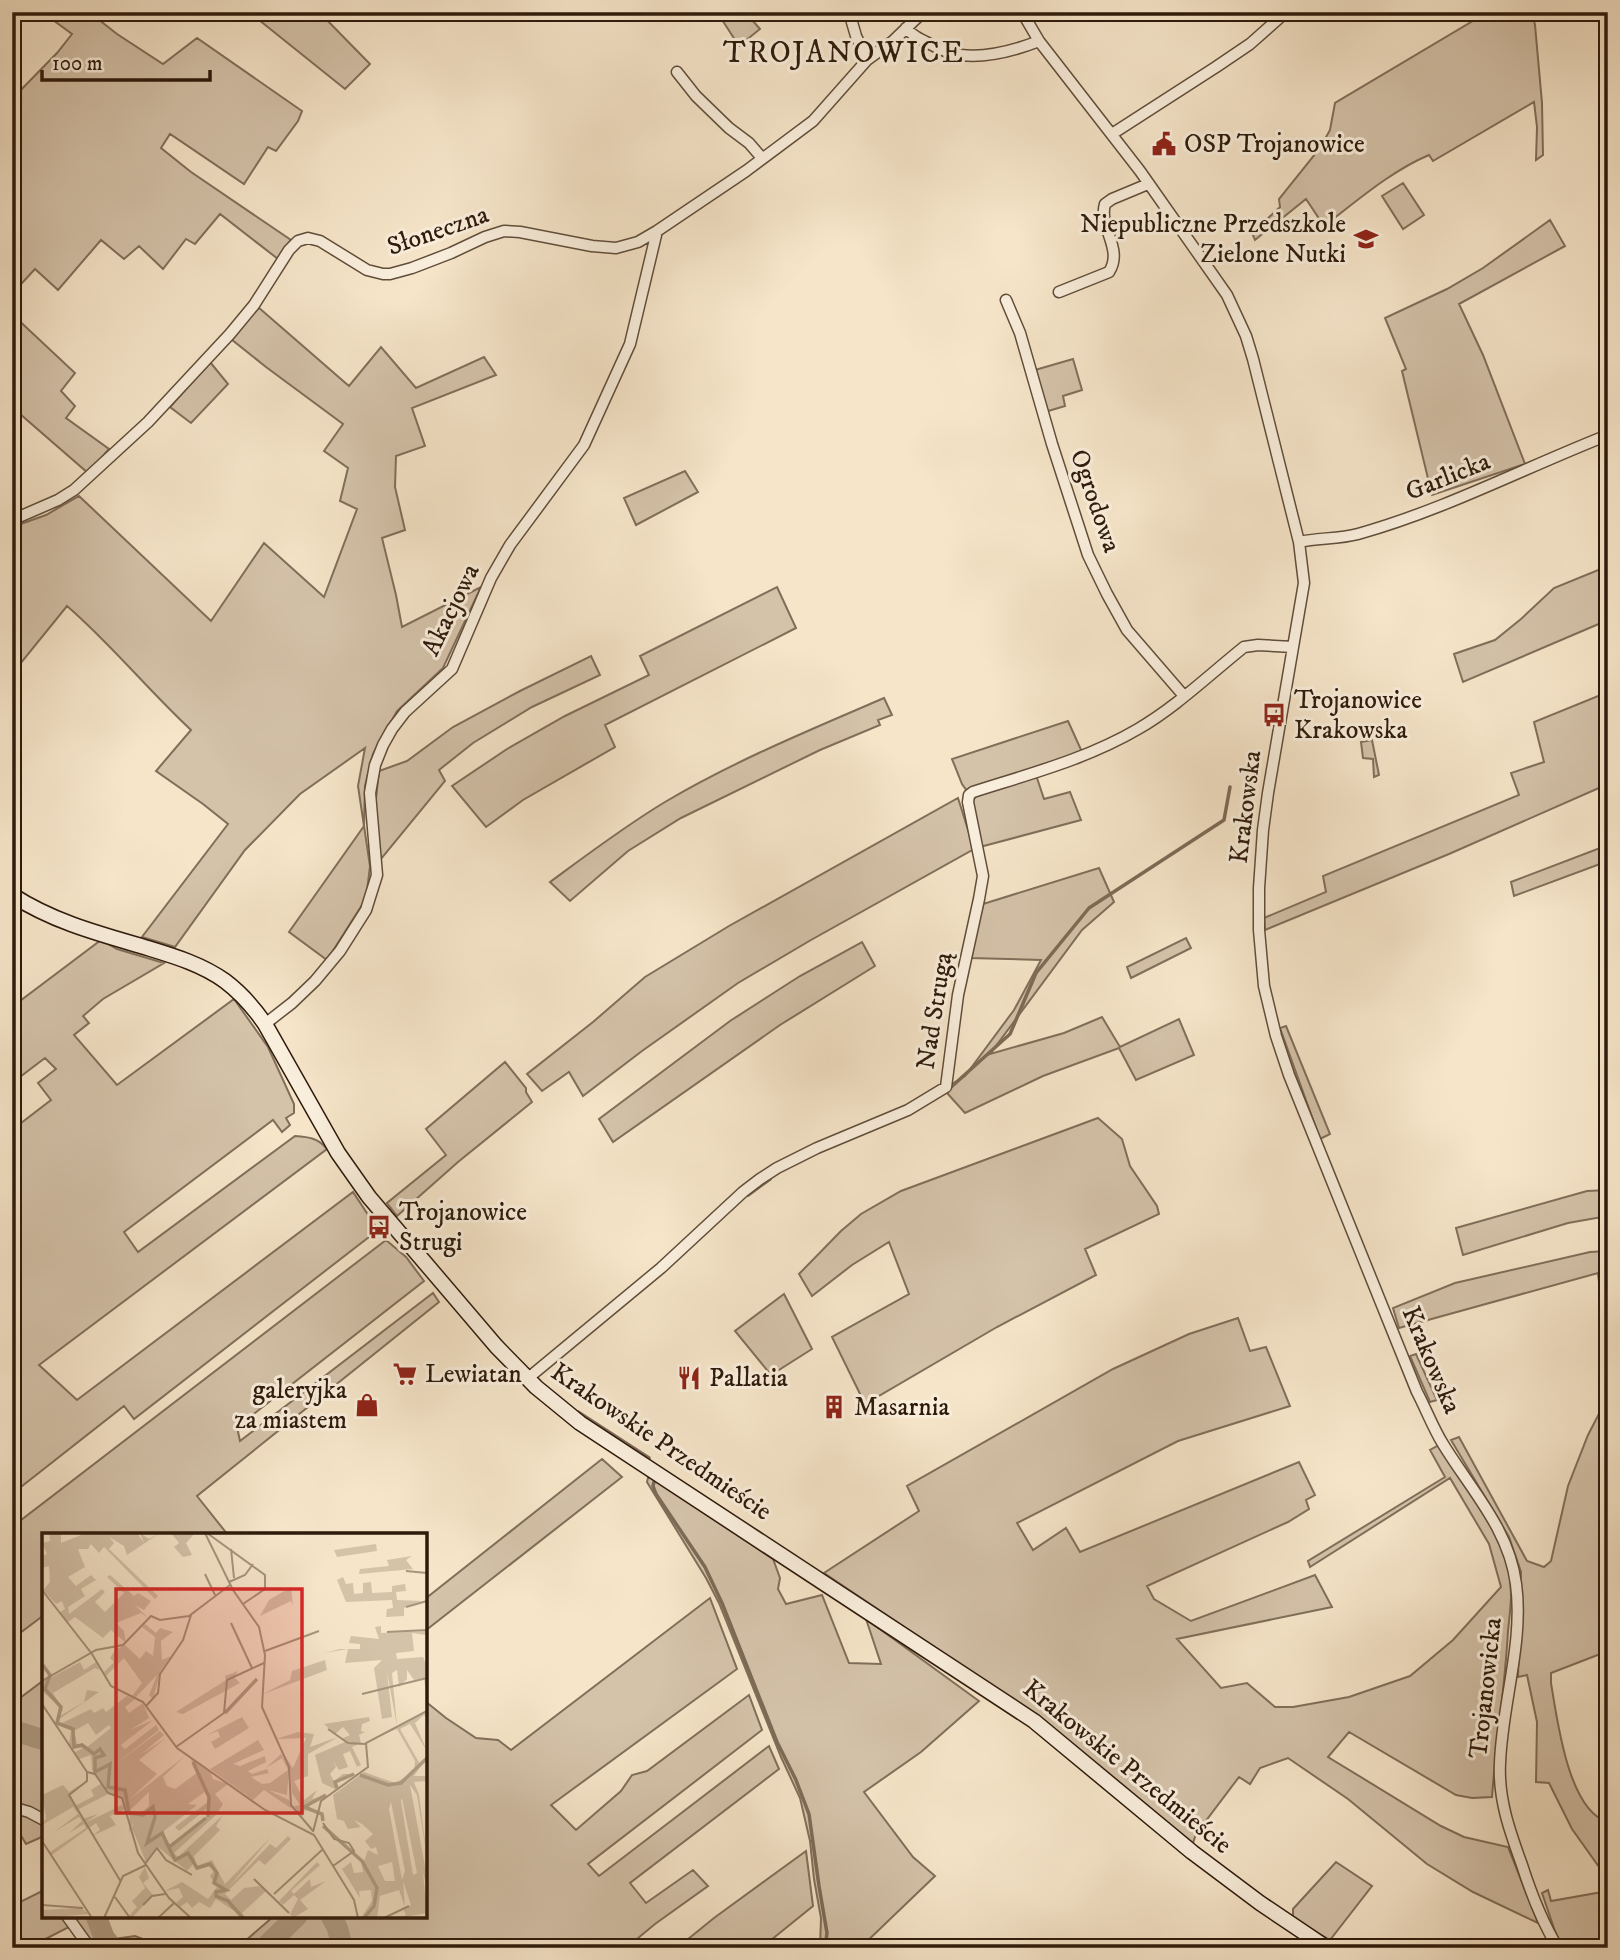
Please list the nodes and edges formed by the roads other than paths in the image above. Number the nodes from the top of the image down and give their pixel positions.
1 (849, 12) edge
2 (923, 12) edge
3 (1022, 12) edge
4 (1286, 12) edge
5 (906, 28) junction
6 (1039, 41) junction
7 (867, 60) junction
8 (677, 72) dead end
9 (1112, 134) junction
10 (762, 158) junction
11 (1148, 184) junction
12 (657, 231) junction
13 (1059, 292) dead end
14 (1006, 300) dead end
15 (1608, 435) edge
16 (12, 520) edge
17 (1299, 542) junction
18 (1293, 647) junction
19 (1184, 695) junction
20 (12, 895) edge
21 (265, 1024) junction
22 (527, 1379) junction
23 (1442, 1443) joint
24 (12, 1807) edge
25 (42, 1820) edge
26 (68, 1918) edge
27 (90, 1948) edge
28 (1327, 1948) edge
29 (1558, 1948) edge

1 - 7 street
2 - 5 street, Słoneczna
3 - 6 street, Krakowska
4 - 9 street
5 - 6 street
5 - 7 street, Słoneczna
6 - 9 street, Krakowska
7 - 10 street, Słoneczna
8 - 10 street
9 - 11 street, Krakowska
10 - 12 street, Słoneczna
11 - 13 street
11 - 17 street, Krakowska
12 - 16 street, Słoneczna
12 - 21 street, Akacjowa
14 - 19 street, Ogrodowa
15 - 17 street, Garlicka
17 - 18 street, Krakowska
18 - 19 street, Nad Strugą
18 - 23 street, Krakowska
19 - 22 street, Nad Strugą
20 - 21 main road, Krakowskie Przedmieście
21 - 22 main road, Krakowskie Przedmieście
22 - 28 main road, Krakowskie Przedmieście
23 - 29 street, Trojanowicka
24 - 25 street
26 - 27 street

